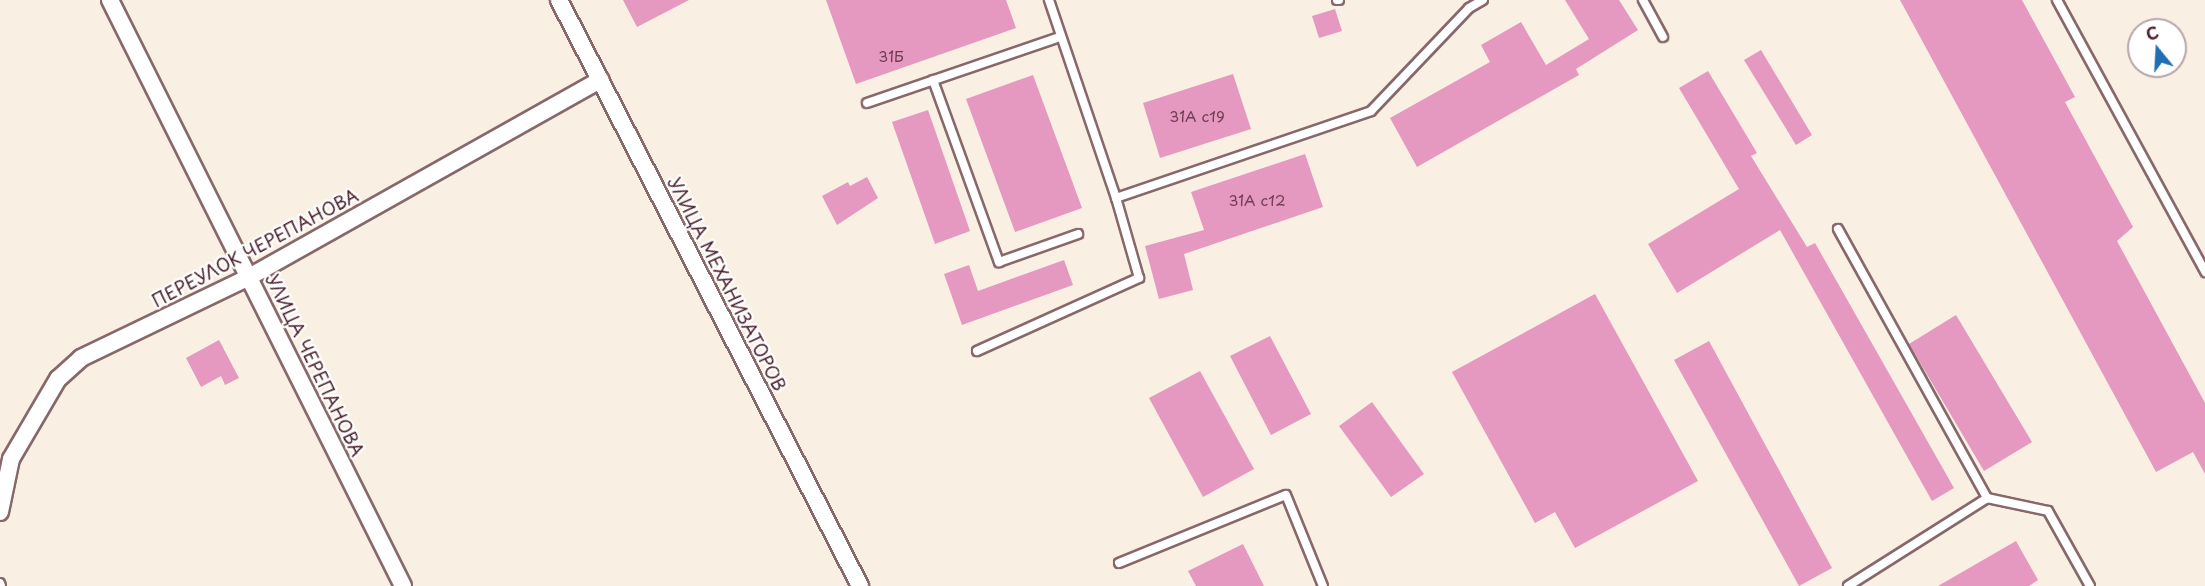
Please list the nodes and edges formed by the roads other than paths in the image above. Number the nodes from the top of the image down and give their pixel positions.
1 (110, 0) edge
2 (559, 0) edge
3 (1049, 0) edge
4 (1483, 0) edge
5 (1642, 0) edge
6 (2057, 0) edge
7 (1060, 37) junction
8 (1663, 37) dead end
9 (600, 80) junction
10 (933, 80) junction
11 (867, 103) dead end
12 (1116, 198) junction
13 (1838, 229) dead end
14 (1078, 234) dead end
15 (2205, 272) edge
16 (249, 277) junction
17 (977, 351) dead end
18 (1987, 498) junction
19 (0, 512) edge
20 (1119, 563) dead end
21 (403, 586) edge
22 (860, 586) edge
23 (1323, 586) edge
24 (1848, 586) edge
25 (2090, 586) edge

1 - 16 street, УЛИЦА ЧЕРЕПАНОВА
2 - 9 street, УЛИЦА МЕХАНИЗАТОРОВ
3 - 7 lane
4 - 12 lane
5 - 8 lane
6 - 15 lane
7 - 10 lane
7 - 12 lane
9 - 16 street, ПЕРЕУЛОК ЧЕРЕПАНОВА
9 - 22 street, УЛИЦА МЕХАНИЗАТОРОВ
10 - 11 lane
10 - 14 lane
12 - 17 lane
13 - 18 lane
16 - 19 street, ПЕРЕУЛОК ЧЕРЕПАНОВА
16 - 21 street, УЛИЦА ЧЕРЕПАНОВА
18 - 24 lane
18 - 25 lane
20 - 23 lane

